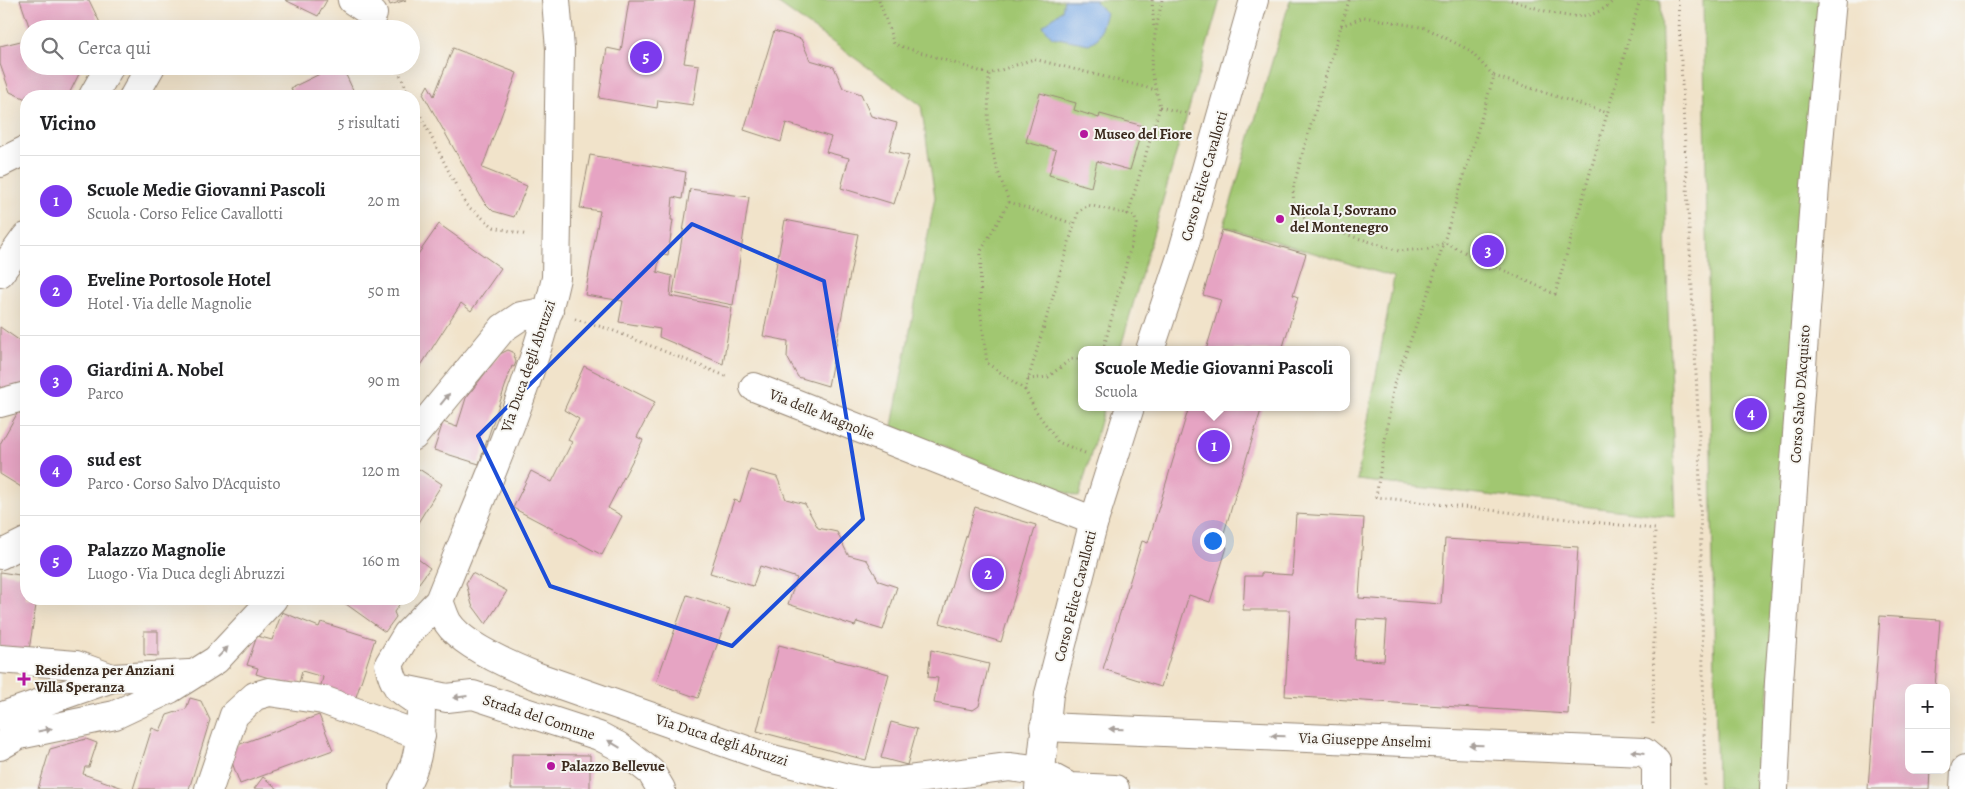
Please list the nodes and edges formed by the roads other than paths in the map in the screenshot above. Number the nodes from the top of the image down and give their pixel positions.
1 (556, 0) edge
2 (1254, 0) edge
3 (1832, 0) edge
4 (105, 75) edge
5 (148, 75) edge
6 (96, 90) edge
7 (138, 90) edge
8 (20, 153) edge
9 (0, 163) edge
10 (20, 245) edge
11 (0, 272) edge
12 (549, 310) junction
13 (1151, 346) edge
14 (754, 387) road end
15 (20, 398) edge
16 (0, 403) edge
17 (1129, 411) edge
18 (420, 429) edge
19 (1094, 521) junction
20 (20, 545) edge
21 (0, 555) edge
22 (439, 601) junction
23 (267, 605) edge
24 (0, 659) edge
25 (193, 674) junction
26 (112, 678) junction
27 (398, 688) junction
28 (0, 716) edge
29 (1044, 727) junction
30 (420, 736) junction
31 (0, 746) edge
32 (1965, 770) edge
33 (1039, 780) edge
34 (210, 789) edge
35 (403, 789) edge
36 (661, 789) edge
37 (1115, 789) edge
38 (1656, 789) edge
39 (1774, 789) edge
40 (1964, 789) edge

1 - 12 street, Via Duca degli Abruzzi
2 - 13 street, Corso Felice Cavallotti
3 - 39 street, Corso Salvo D'Acquisto
4 - 6 street
5 - 7 street
8 - 9 street
10 - 11 street
18 -> 12 street
12 - 22 street, Via Duca degli Abruzzi
14 - 19 street, Via delle Magnolie
15 - 16 street
17 - 19 street, Corso Felice Cavallotti
19 - 29 street, Corso Felice Cavallotti
20 - 21 street
22 - 27 street, Via Duca degli Abruzzi
22 - 33 street, Via Duca degli Abruzzi
25 -> 23 street
24 - 26 street
25 - 26 street
31 -> 25 street
26 - 28 street
27 - 30 street
36 -> 27 street, Strada del Comune
29 - 33 street, Corso Felice Cavallotti
38 -> 29 street, Via Giuseppe Anselmi
30 - 34 street
30 - 35 street
32 - 40 street
33 - 37 street

